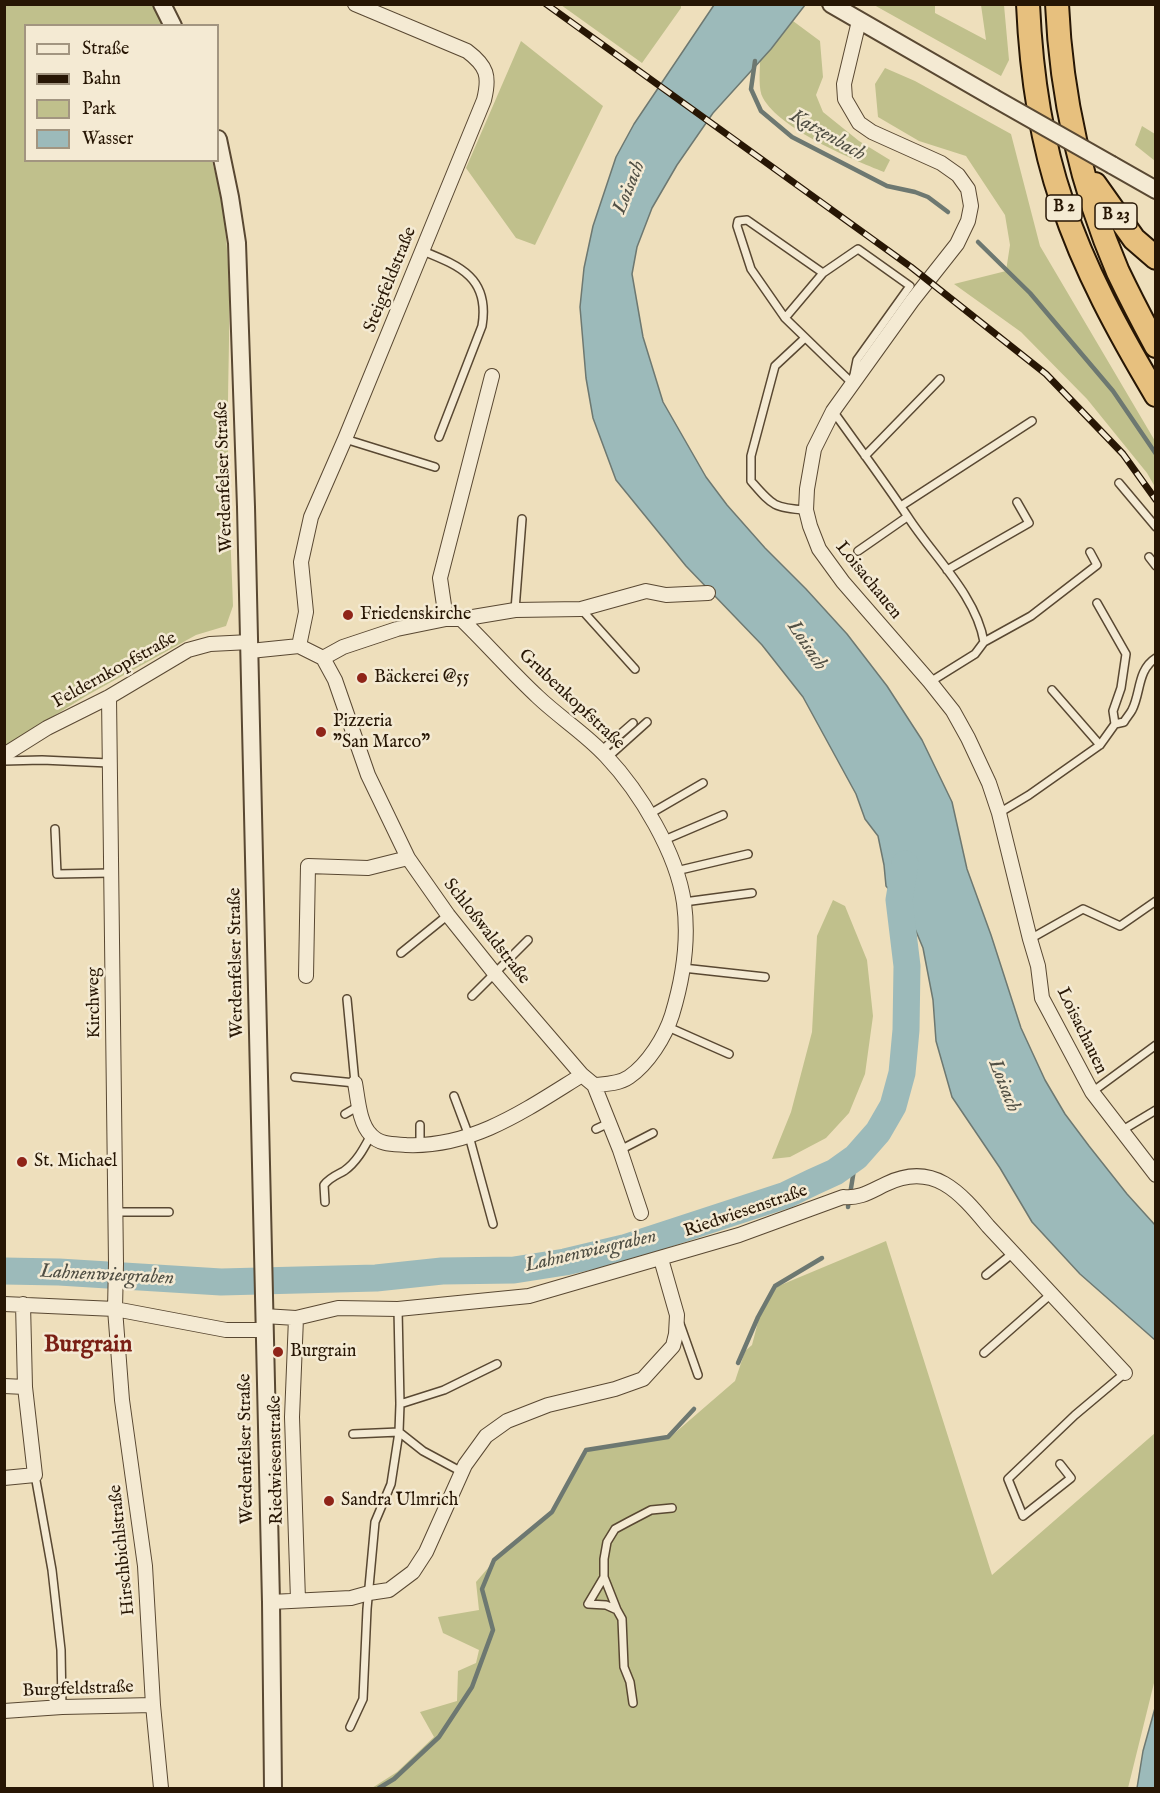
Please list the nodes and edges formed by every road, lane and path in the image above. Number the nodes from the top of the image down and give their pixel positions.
1 (162, 4) edge
2 (355, 4) edge
3 (831, 4) edge
4 (1028, 4) edge
5 (1057, 4) edge
6 (859, 21) junction
7 (172, 24) edge
8 (219, 144) edge
9 (1082, 169) junction
10 (1155, 190) edge
11 (423, 251) junction
12 (1155, 258) edge
13 (823, 273) junction
14 (784, 318) junction
15 (805, 338) junction
16 (1155, 346) edge
17 (492, 376) dead end
18 (940, 379) dead end
19 (852, 383) junction
20 (1155, 394) edge
21 (833, 411) junction
22 (1032, 421) dead end
23 (439, 436) dead end
24 (345, 439) junction
25 (865, 456) junction
26 (435, 467) dead end
27 (1119, 483) dead end
28 (1017, 502) dead end
29 (901, 506) junction
30 (806, 510) junction
31 (907, 517) junction
32 (522, 519) dead end
33 (1155, 527) edge
34 (858, 551) dead end
35 (1090, 552) dead end
36 (1149, 557) dead end
37 (1155, 566) edge
38 (947, 570) junction
39 (708, 593) dead end
40 (1097, 603) dead end
41 (581, 609) junction
42 (515, 610) junction
43 (446, 619) junction
44 (461, 619) junction
45 (984, 642) junction
46 (250, 646) junction
47 (299, 646) junction
48 (323, 658) junction
49 (1155, 658) edge
50 (635, 669) dead end
51 (930, 682) junction
52 (1052, 690) dead end
53 (109, 697) junction
54 (647, 722) dead end
55 (633, 723) dead end
56 (1115, 724) junction
57 (1100, 745) junction
58 (604, 754) junction
59 (4, 755) edge
60 (4, 761) edge
61 (110, 763) junction
62 (703, 783) dead end
63 (999, 813) junction
64 (648, 815) junction
65 (723, 815) dead end
66 (55, 829) dead end
67 (662, 841) junction
68 (748, 854) dead end
69 (408, 858) junction
70 (676, 871) junction
71 (111, 873) junction
72 (752, 893) dead end
73 (1155, 901) edge
74 (684, 902) junction
75 (448, 915) junction
76 (1030, 939) junction
77 (528, 940) dead end
78 (401, 953) dead end
79 (683, 968) junction
80 (496, 975) junction
81 (306, 976) dead end
82 (765, 977) dead end
83 (472, 996) dead end
84 (347, 999) dead end
85 (668, 1027) junction
86 (1155, 1045) edge
87 (729, 1054) dead end
88 (582, 1075) junction
89 (296, 1077) dead end
90 (356, 1083) junction
91 (594, 1085) junction
92 (1092, 1092) junction
93 (454, 1095) dead end
94 (360, 1105) junction
95 (1155, 1110) edge
96 (345, 1114) dead end
97 (420, 1125) dead end
98 (1121, 1131) junction
99 (653, 1133) dead end
100 (371, 1135) junction
101 (469, 1136) junction
102 (420, 1146) junction
103 (620, 1150) junction
104 (1155, 1175) edge
105 (325, 1202) dead end
106 (115, 1212) junction
107 (170, 1212) dead end
108 (641, 1213) dead end
109 (493, 1224) dead end
110 (1013, 1253) junction
111 (661, 1259) junction
112 (986, 1275) dead end
113 (1051, 1294) junction
114 (4, 1304) edge
115 (23, 1304) junction
116 (115, 1309) junction
117 (398, 1309) junction
118 (677, 1315) junction
119 (296, 1318) junction
120 (264, 1323) junction
121 (984, 1353) dead end
122 (498, 1364) dead end
123 (1125, 1373) joint
124 (698, 1375) dead end
125 (4, 1386) edge
126 (25, 1387) junction
127 (400, 1404) junction
128 (399, 1432) junction
129 (353, 1434) dead end
130 (1060, 1464) dead end
131 (462, 1473) junction
132 (35, 1475) junction
133 (4, 1478) edge
134 (672, 1508) dead end
135 (604, 1577) junction
136 (369, 1593) junction
137 (298, 1600) junction
138 (271, 1602) junction
139 (616, 1610) junction
140 (633, 1703) dead end
141 (153, 1706) junction
142 (62, 1707) junction
143 (4, 1711) edge
144 (350, 1727) dead end
145 (153, 1788) edge
146 (161, 1788) edge
147 (273, 1788) edge

1 - 7 street
2 - 11 street, Steigfeldstraße
3 - 6 street
4 - 20 highway, B 2
5 - 9 highway, B 2
6 - 10 street, bridge
6 - 19 street, Loisachauen
8 - 46 street, Werdenfelser Straße
9 - 12 highway, B 23
9 - 16 highway, B 2
11 - 23 lane
11 - 24 street, Steigfeldstraße
13 - 14 lane
13 - 14 lane
13 - 19 lane
14 - 15 lane
15 - 19 lane
15 - 30 lane
17 - 43 street
18 - 25 lane
19 - 21 street, Loisachauen
21 - 25 lane
21 - 30 street, Loisachauen
22 - 29 lane
24 - 26 lane
24 - 47 street, Steigfeldstraße
25 - 29 lane
27 - 33 lane
28 - 38 lane
29 - 31 lane
30 - 51 street, Loisachauen
31 - 34 lane
31 - 38 lane
32 - 42 lane
35 - 45 lane
36 - 37 lane
38 - 45 lane
39 - 41 street
40 - 56 lane
41 - 42 street
41 - 50 lane
42 - 44 street
43 - 44 street
43 - 48 street
44 - 58 street, Grubenkopfstraße
45 - 51 lane
46 - 47 street, Feldernkopfstraße
46 - 53 street, Feldernkopfstraße
46 - 120 street, Werdenfelser Straße
47 - 48 street
48 - 69 street, Schloßwaldstraße
49 - 56 lane
51 - 63 street, Loisachauen
52 - 57 lane
53 - 59 street, Feldernkopfstraße
53 - 61 street, Kirchweg
54 - 58 lane
55 - 58 lane
56 - 57 lane
57 - 63 lane
58 - 64 street, Grubenkopfstraße
60 - 61 lane
61 - 71 street, Kirchweg
62 - 64 lane
63 - 76 street, Loisachauen
64 - 67 street, Grubenkopfstraße
65 - 67 lane
66 - 71 lane
67 - 70 street, Grubenkopfstraße
68 - 70 lane
69 - 75 street, Schloßwaldstraße
69 - 81 street
70 - 74 street, Grubenkopfstraße
71 - 106 street, Kirchweg
72 - 74 lane
73 - 76 lane
74 - 79 street, Grubenkopfstraße
75 - 78 lane
75 - 80 street, Schloßwaldstraße
76 - 92 street, Loisachauen
77 - 80 lane
79 - 82 lane
79 - 85 street, Grubenkopfstraße
80 - 83 lane
80 - 88 street, Schloßwaldstraße
84 - 90 lane
85 - 87 lane
85 - 91 street, Grubenkopfstraße
86 - 92 lane
88 - 91 street, Schloßwaldstraße
88 - 101 street
89 - 90 lane
90 - 94 street
91 - 103 street, Schloßwaldstraße
92 - 98 street, Loisachauen
93 - 101 lane
94 - 96 lane
94 - 100 street
95 - 98 lane
97 - 102 lane
98 - 104 street, Loisachauen
99 - 103 lane
100 - 102 street
100 - 105 lane
101 - 102 street
101 - 109 lane
103 - 108 street, Schloßwaldstraße
106 - 107 lane
106 - 116 street, Kirchweg
110 - 111 street, Riedwiesenstraße
110 - 112 lane
110 - 113 street, Riedwiesenstraße
111 - 117 street, Riedwiesenstraße
111 - 118 street
113 - 121 lane
113 - 123 street, Riedwiesenstraße
114 - 115 street, Riedwiesenstraße
115 - 116 street, Riedwiesenstraße
115 - 126 street
116 - 120 street, Riedwiesenstraße
116 - 141 street, Hirschbichlstraße
117 - 119 street, Riedwiesenstraße
117 - 127 lane
118 - 124 lane
118 - 131 street
119 - 120 street, Riedwiesenstraße
119 - 137 street, Riedwiesenstraße
120 - 138 street, Werdenfelser Straße
122 - 127 lane
123 - 130 lane
125 - 126 street
126 - 132 street
127 - 128 lane
128 - 129 lane
128 - 131 lane
128 - 136 lane
131 - 136 street
132 - 133 street
132 - 142 lane
134 - 135 lane
135 - 139 lane
135 - 139 lane
136 - 137 street
136 - 144 lane
137 - 138 street
138 - 147 street, Werdenfelser Straße
139 - 140 lane
141 - 142 street, Burgfeldstraße
141 - 146 street, Hirschbichlstraße
142 - 143 street, Burgfeldstraße
145 - 146 lane

